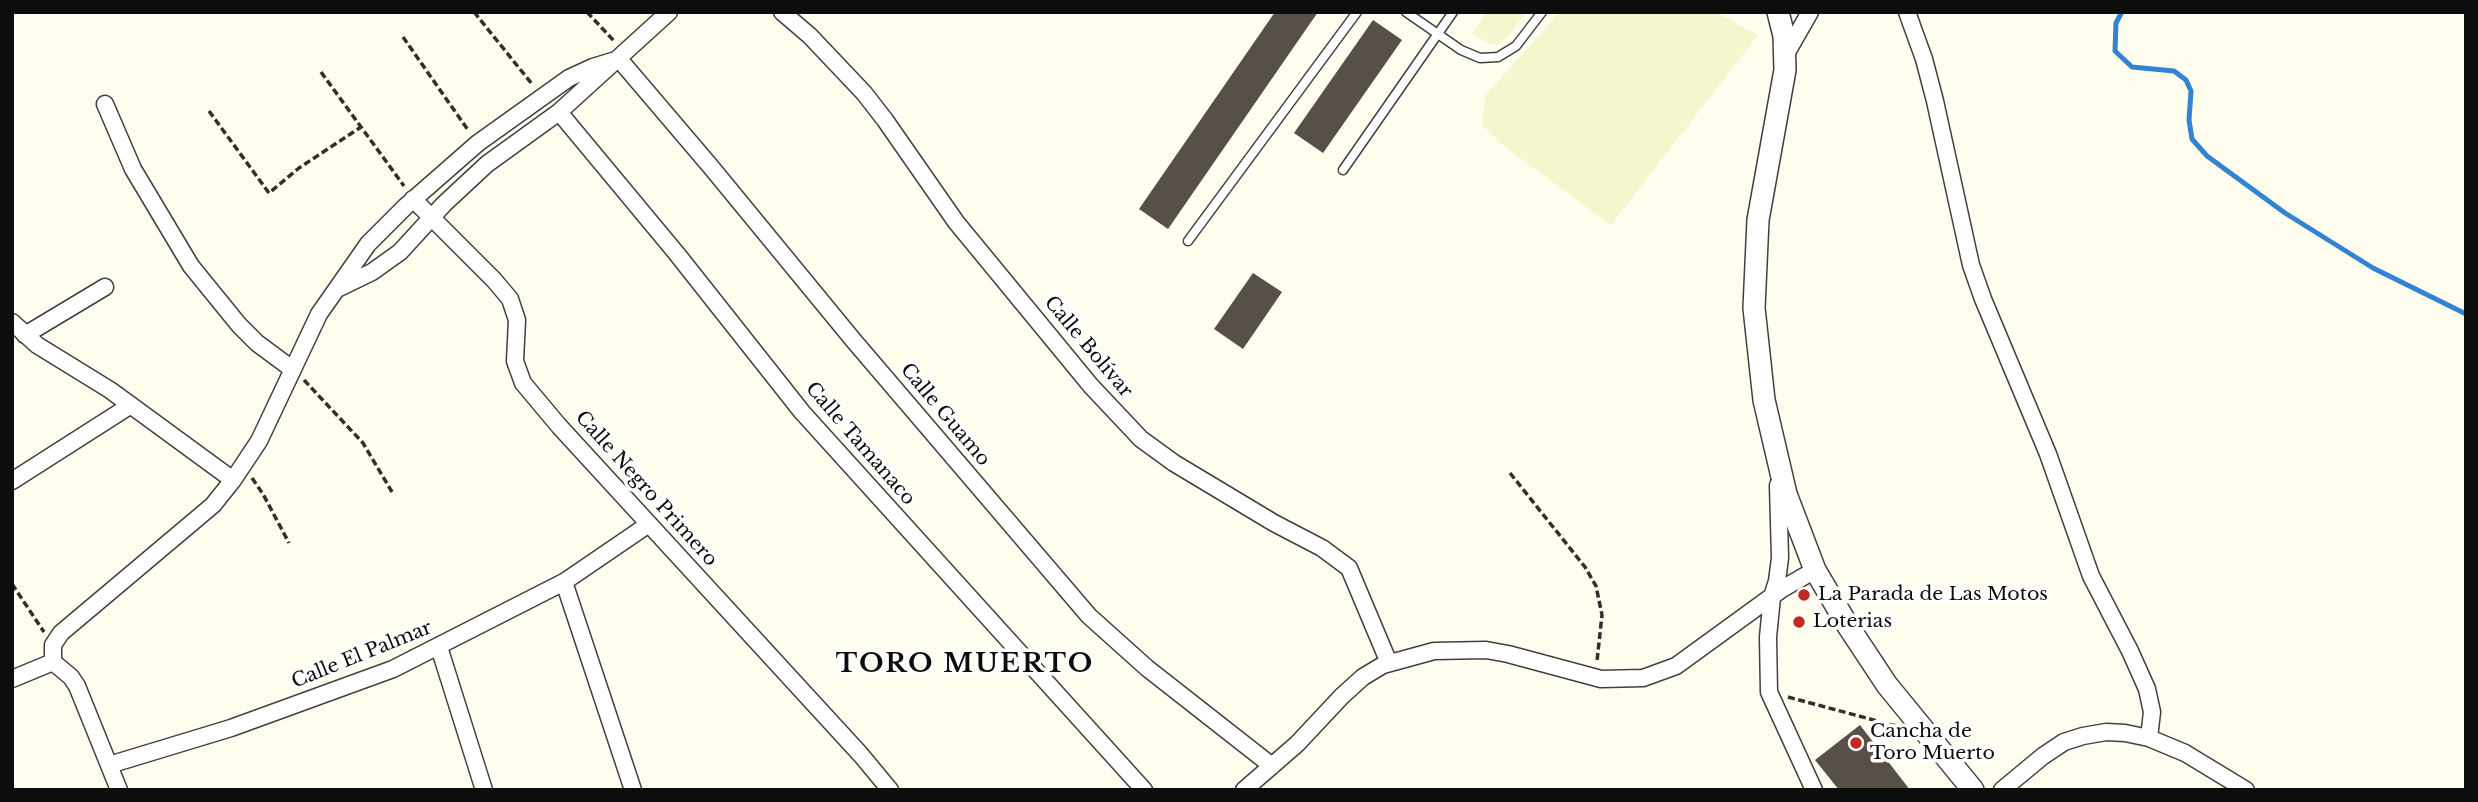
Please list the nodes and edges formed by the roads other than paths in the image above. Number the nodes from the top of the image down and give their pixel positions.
1 (669, 12) edge
2 (782, 12) edge
3 (1357, 12) edge
4 (1406, 12) edge
5 (1453, 12) edge
6 (1542, 12) edge
7 (1777, 12) edge
8 (1810, 12) edge
9 (1907, 12) edge
10 (1437, 34) junction
11 (1786, 54) junction
12 (622, 56) junction
13 (105, 104) dead end
14 (559, 113) junction
15 (516, 117) junction
16 (530, 133) junction
17 (1343, 170) dead end
18 (413, 199) junction
19 (432, 217) junction
20 (1188, 241) dead end
21 (105, 287) dead end
22 (335, 290) junction
23 (12, 322) edge
24 (25, 335) junction
25 (292, 369) junction
26 (131, 405) junction
27 (1773, 439) junction
28 (233, 480) junction
29 (12, 481) edge
30 (649, 524) junction
31 (1815, 570) junction
32 (564, 582) junction
33 (1772, 597) junction
34 (439, 648) junction
35 (53, 662) junction
36 (1389, 663) junction
37 (12, 679) edge
38 (2149, 738) junction
39 (109, 765) junction
40 (1272, 766) junction
41 (119, 790) edge
42 (484, 790) edge
43 (633, 790) edge
44 (890, 790) edge
45 (1143, 790) edge
46 (1244, 790) edge
47 (1814, 790) edge
48 (1973, 790) edge
49 (2002, 790) edge
50 (2246, 790) edge

1 - 12 street
2 - 36 street, Calle Bolívar
3 - 20 lane
4 - 10 lane
5 - 10 lane
6 - 10 lane
7 - 11 street
8 - 11 street
9 - 38 street
10 - 17 lane
11 - 27 street
12 - 14 street
12 - 15 street
12 - 40 street, Calle Guamo
13 - 25 street
14 - 16 street
14 - 45 street, Calle Tamanaco
15 - 16 street
15 - 18 street
16 - 19 street
18 - 19 street, Calle Negro Primero
18 - 22 street
19 - 22 street
19 - 30 street, Calle Negro Primero
21 - 24 street
22 - 25 street
23 - 24 street
24 - 26 street
25 - 28 street
26 - 28 street
26 - 29 street
27 - 31 street
27 - 33 street
28 - 35 street
30 - 32 street, Calle El Palmar
30 - 44 street, Calle Negro Primero
31 - 33 street
31 - 48 street
32 - 34 street, Calle El Palmar
32 - 43 street
33 - 36 street
33 - 47 street
34 - 39 street, Calle El Palmar
34 - 42 street
35 - 37 street
35 - 39 street
36 - 40 street
38 - 49 street
38 - 50 street
39 - 41 street
40 - 46 street

